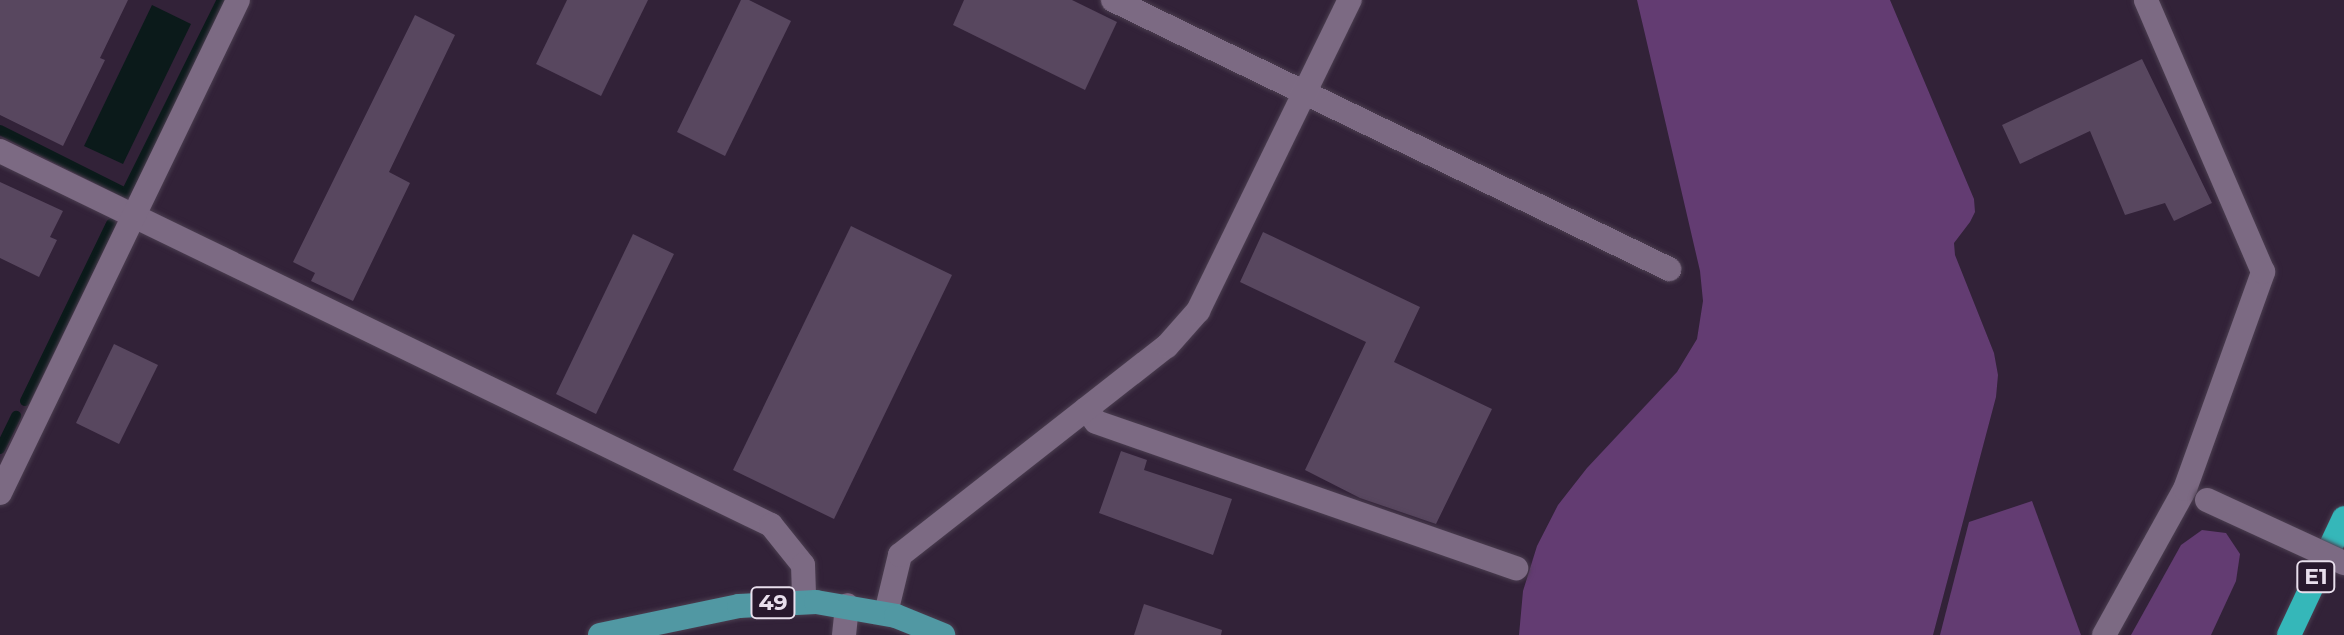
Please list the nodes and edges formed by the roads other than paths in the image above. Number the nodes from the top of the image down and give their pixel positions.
1 (238, 0) edge
2 (1113, 0) edge
3 (1350, 0) edge
4 (2146, 0) edge
5 (1306, 93) junction
6 (0, 151) edge
7 (134, 216) junction
8 (1669, 269) dead end
9 (1086, 409) junction
10 (0, 493) edge
11 (2196, 495) junction
12 (2344, 518) edge
13 (2344, 563) edge
14 (1516, 568) dead end
15 (804, 602) junction
16 (847, 605) junction
17 (886, 613) junction
18 (600, 635) edge
19 (844, 635) edge
20 (943, 635) edge
21 (2104, 635) edge
22 (2289, 635) edge

1 - 7 street
2 - 5 street
3 - 5 street
4 - 11 street
5 - 8 street
5 - 9 street
6 - 7 street
7 - 10 street
7 - 15 street
9 - 14 street
9 - 17 street
11 - 13 street, bridge
11 - 21 street
12 - 22 highway, E1
15 - 16 main road, 49
15 - 18 main road, 49
16 - 17 main road, 49
16 - 19 street
17 - 20 main road, 49

